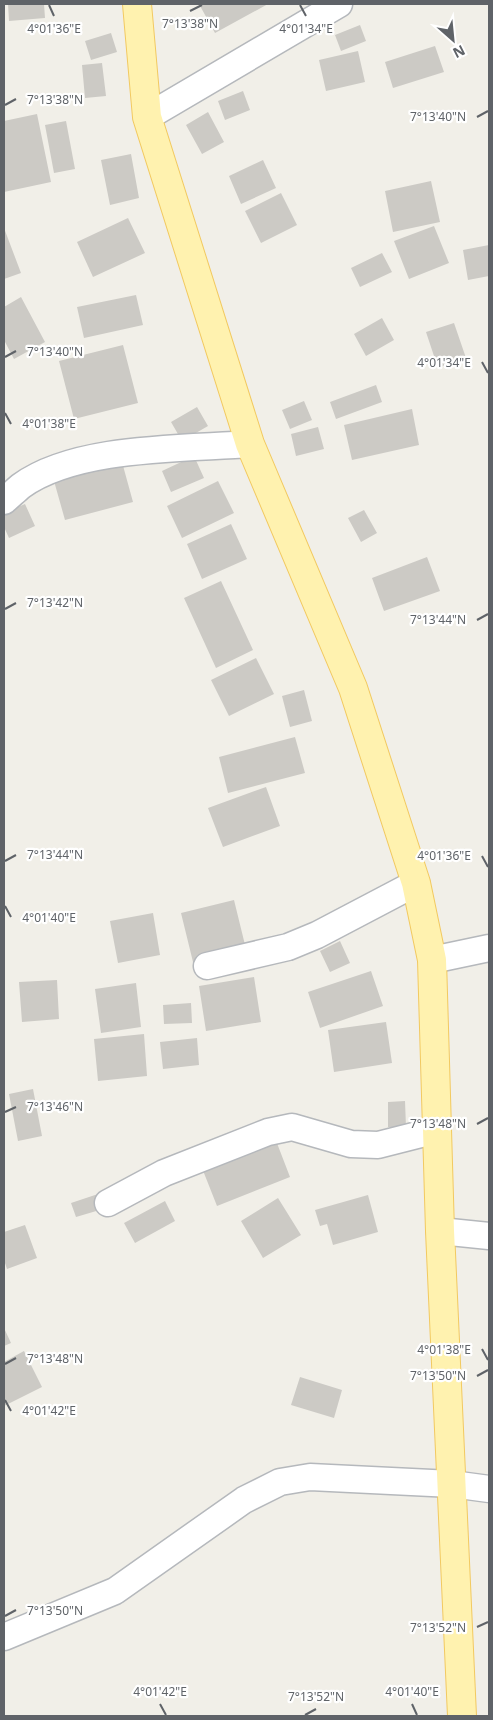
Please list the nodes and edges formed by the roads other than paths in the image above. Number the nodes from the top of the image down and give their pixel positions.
1 (137, 4) edge
2 (339, 4) edge
3 (147, 117) junction
4 (250, 444) junction
5 (4, 501) edge
6 (416, 882) junction
7 (489, 948) edge
8 (432, 960) junction
9 (207, 966) dead end
10 (437, 1130) junction
11 (108, 1203) dead end
12 (440, 1231) junction
13 (489, 1236) edge
14 (452, 1484) junction
15 (489, 1489) edge
16 (4, 1637) edge
17 (462, 1716) edge

1 - 3 main road
2 - 3 street
3 - 4 main road
4 - 5 street
4 - 6 main road
6 - 8 main road
6 - 9 street
7 - 8 street
8 - 10 main road
10 - 11 street
10 - 12 main road
12 - 13 street
12 - 14 main road
14 - 15 street
14 - 16 street
14 - 17 main road

